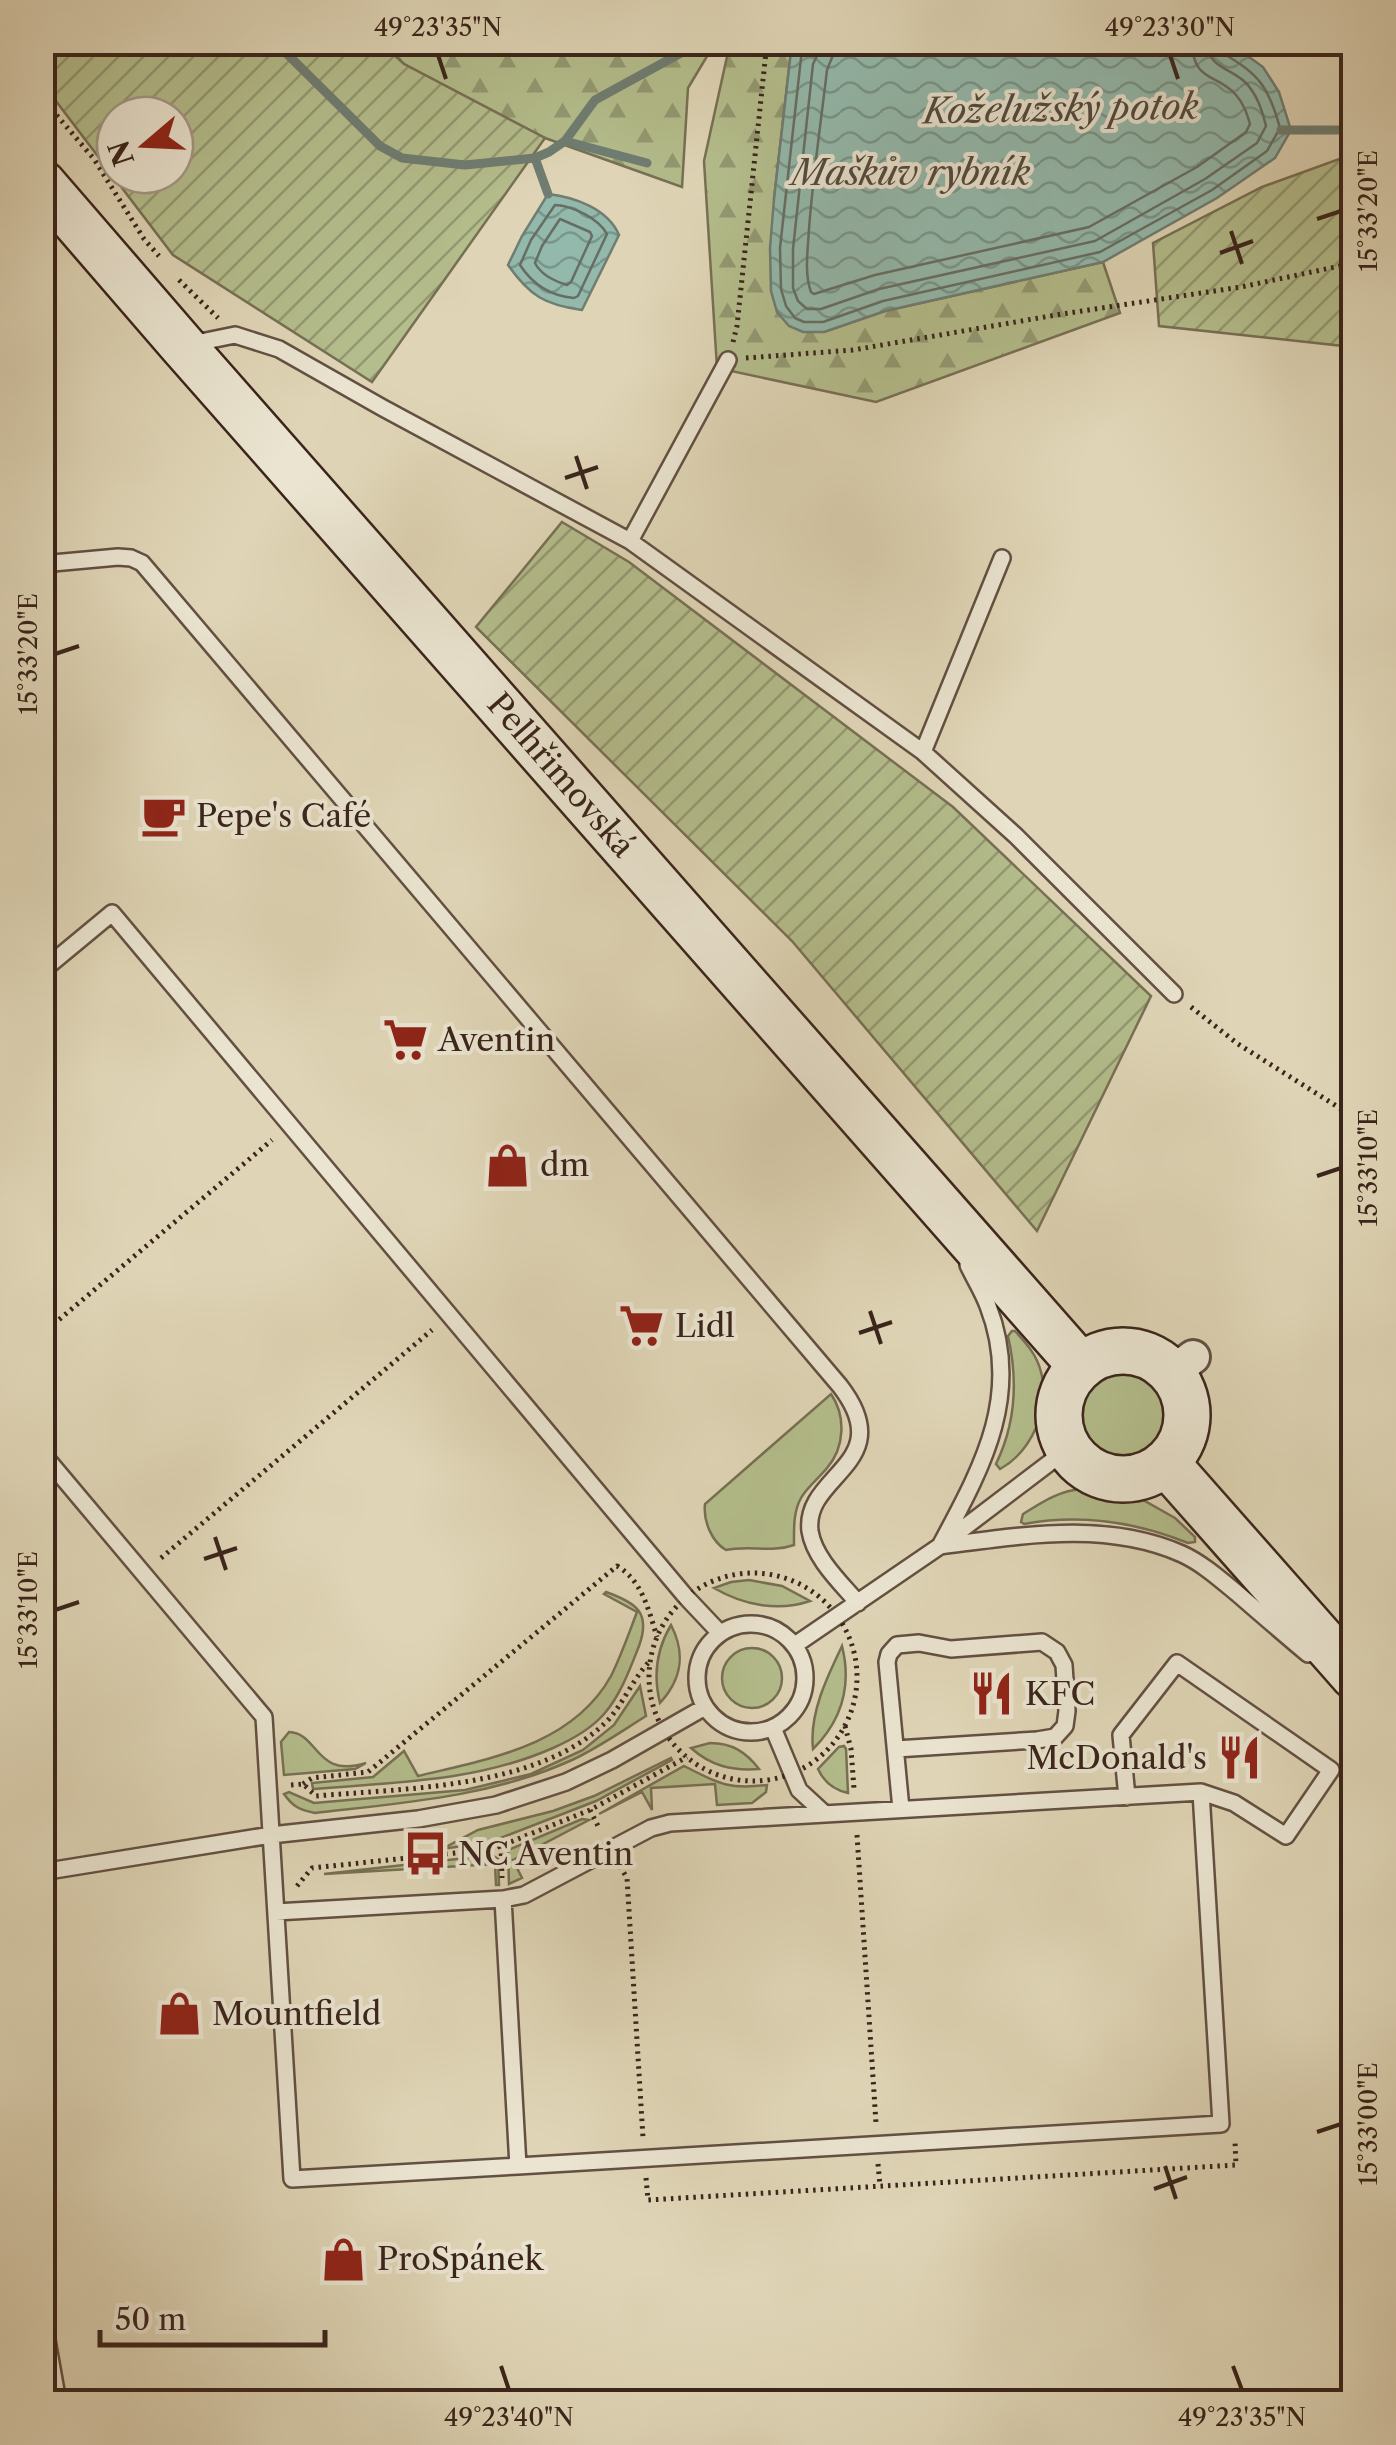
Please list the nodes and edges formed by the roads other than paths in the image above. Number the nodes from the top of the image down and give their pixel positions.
1 (42, 182) edge
2 (182, 346) junction
3 (728, 360) road end
4 (630, 541) junction
5 (1002, 558) dead end
6 (42, 564) edge
7 (922, 752) junction
8 (42, 972) edge
9 (1174, 994) road end
10 (937, 1204) junction
11 (1082, 1366) junction
12 (1069, 1448) junction
13 (42, 1453) edge
14 (1166, 1463) junction
15 (940, 1546) junction
16 (858, 1603) junction
17 (720, 1633) junction
18 (796, 1645) junction
19 (1354, 1676) edge
20 (1354, 1692) edge
21 (706, 1707) junction
22 (773, 1728) junction
23 (896, 1749) junction
24 (1201, 1792) junction
25 (1127, 1796) junction
26 (901, 1809) junction
27 (825, 1814) junction
28 (270, 1835) junction
29 (42, 1872) edge
30 (502, 1899) junction
31 (276, 1912) junction
32 (518, 2166) junction
33 (42, 2312) edge
34 (58, 2402) edge

1 - 2 main road, Pelhřimovská
2 - 4 lane
2 - 10 main road, Pelhřimovská
3 - 4 lane
4 - 7 lane
5 - 7 lane
6 - 16 lane
7 - 9 lane
8 - 17 lane
10 - 11 main road, Pelhřimovská
10 - 15 lane
11 - 12 main road
11 - 14 main road
12 - 14 main road
12 - 15 lane
13 - 28 lane
14 - 19 main road
15 - 16 lane
15 - 20 lane
16 - 18 lane
17 - 18 lane
17 - 21 lane
18 - 22 lane
21 - 22 lane
21 - 28 lane
22 - 27 lane
23 - 23 lane
23 - 26 lane
24 - 25 lane
24 - 25 lane
24 - 32 lane
25 - 26 lane
26 - 27 lane
27 - 30 lane
28 - 29 lane
28 - 31 lane
30 - 31 lane
30 - 32 lane
31 - 32 lane
33 - 34 lane

